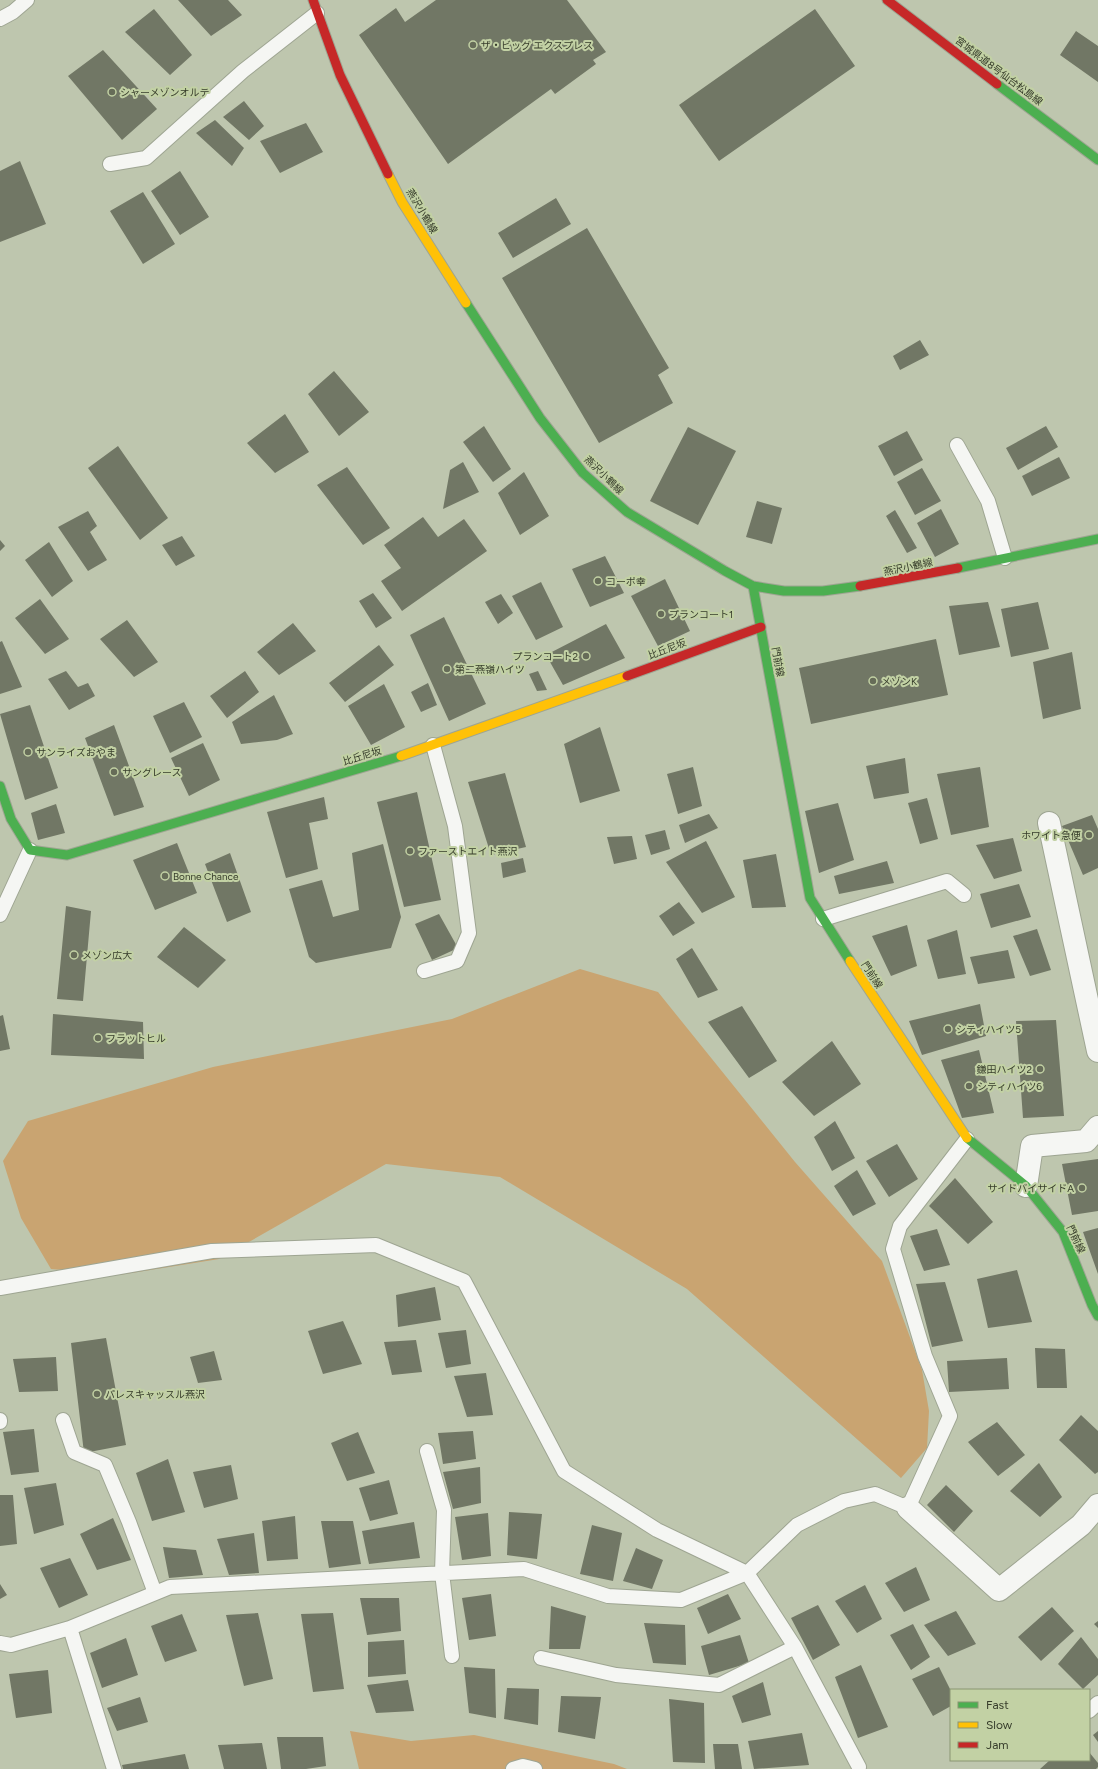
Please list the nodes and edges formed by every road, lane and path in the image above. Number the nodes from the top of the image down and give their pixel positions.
1 (28, 0) edge
2 (887, 0) edge
3 (315, 6) edge
4 (0, 19) edge
5 (1098, 160) edge
6 (110, 164) dead end
7 (957, 445) dead end
8 (1098, 539) edge
9 (1005, 558) junction
10 (753, 586) junction
11 (760, 627) junction
12 (433, 745) junction
13 (0, 786) edge
14 (1049, 823) dead end
15 (30, 850) junction
16 (964, 895) dead end
17 (0, 915) edge
18 (823, 919) junction
19 (424, 971) dead end
20 (1098, 1051) edge
21 (1098, 1127) edge
22 (967, 1139) junction
23 (1026, 1186) junction
24 (0, 1288) edge
25 (1098, 1316) edge
26 (63, 1420) dead end
27 (427, 1451) dead end
28 (1098, 1506) edge
29 (908, 1508) junction
30 (442, 1573) junction
31 (747, 1573) junction
32 (155, 1593) junction
33 (70, 1628) junction
34 (0, 1643) edge
35 (795, 1647) junction
36 (452, 1656) dead end
37 (541, 1658) dead end
38 (1098, 1703) edge
39 (1090, 1710) edge
40 (861, 1768) edge
41 (114, 1769) edge
42 (513, 1769) edge
43 (535, 1769) edge

1 - 4 lane
2 - 5 street, 宮城県道8号仙台松島線
3 - 6 lane
3 - 10 street, 燕沢小鶴線
7 - 9 lane
8 - 9 street, 燕沢小鶴線
9 - 10 street, 燕沢小鶴線
10 - 11 street, 門前線
11 - 12 street, 比丘尼坂
11 - 18 street, 門前線
12 - 15 street, 比丘尼坂
12 - 19 lane
13 - 15 street
14 - 20 street
15 - 17 lane
16 - 18 lane
18 - 22 street, 門前線
21 - 23 street
22 - 23 street, 門前線
22 - 29 lane
23 - 25 street, 門前線
24 - 31 lane
26 - 32 lane
27 - 30 lane
28 - 29 street
29 - 31 lane
30 - 31 lane
30 - 32 lane
30 - 36 lane
31 - 35 lane
32 - 33 lane
33 - 34 lane
33 - 41 lane
35 - 37 lane
35 - 40 lane
38 - 39 lane
42 - 43 lane

